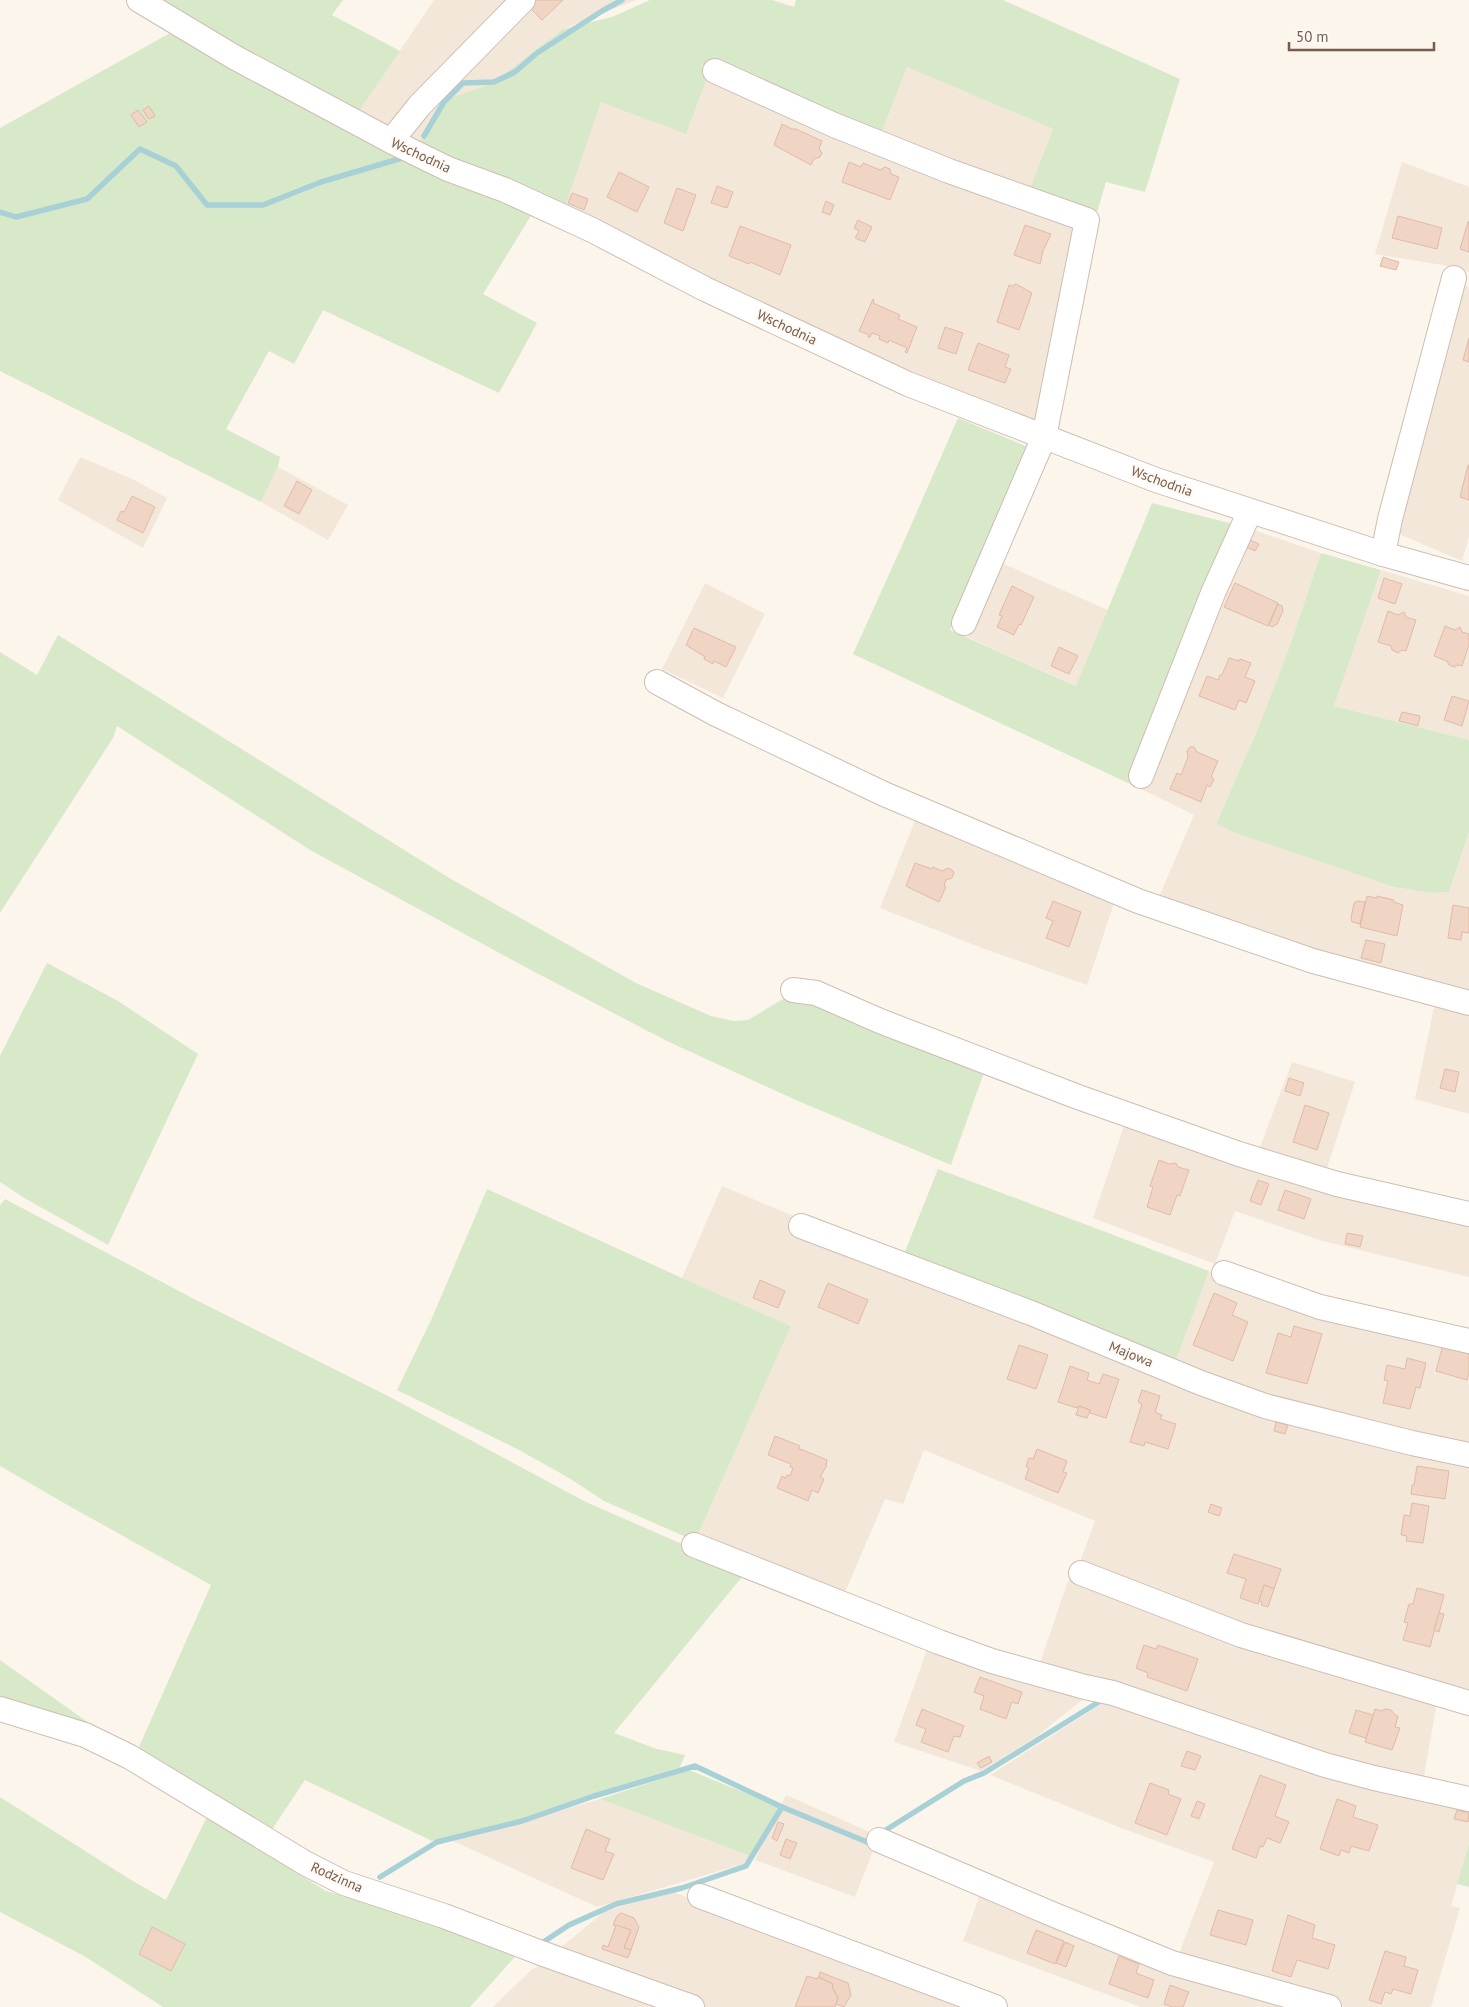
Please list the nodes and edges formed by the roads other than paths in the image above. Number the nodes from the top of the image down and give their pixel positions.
1 (139, 0) edge
2 (523, 0) edge
3 (714, 71) dead end
4 (392, 141) junction
5 (1454, 278) dead end
6 (1044, 437) junction
7 (1250, 511) junction
8 (1383, 554) junction
9 (1469, 578) edge
10 (964, 623) dead end
11 (657, 682) dead end
12 (1141, 776) dead end
13 (793, 990) dead end
14 (1469, 1003) edge
15 (1469, 1214) edge
16 (801, 1226) dead end
17 (1224, 1273) dead end
18 (1469, 1340) edge
19 (1469, 1455) edge
20 (694, 1545) dead end
21 (1081, 1573) dead end
22 (1469, 1703) edge
23 (0, 1709) edge
24 (1469, 1799) edge
25 (879, 1840) dead end
26 (700, 1896) dead end
27 (692, 2007) edge
28 (995, 2007) edge
29 (1329, 2007) edge

1 - 4 street, Wschodnia
2 - 4 street
3 - 6 street
4 - 6 street, Wschodnia
5 - 8 street
6 - 7 street, Wschodnia
6 - 10 street
7 - 8 street, Wschodnia
7 - 12 street
8 - 9 street, Wschodnia
11 - 14 street
13 - 15 street
16 - 19 street, Majowa
17 - 18 street
20 - 24 street
21 - 22 street
23 - 27 street, Rodzinna
25 - 29 street
26 - 28 street

